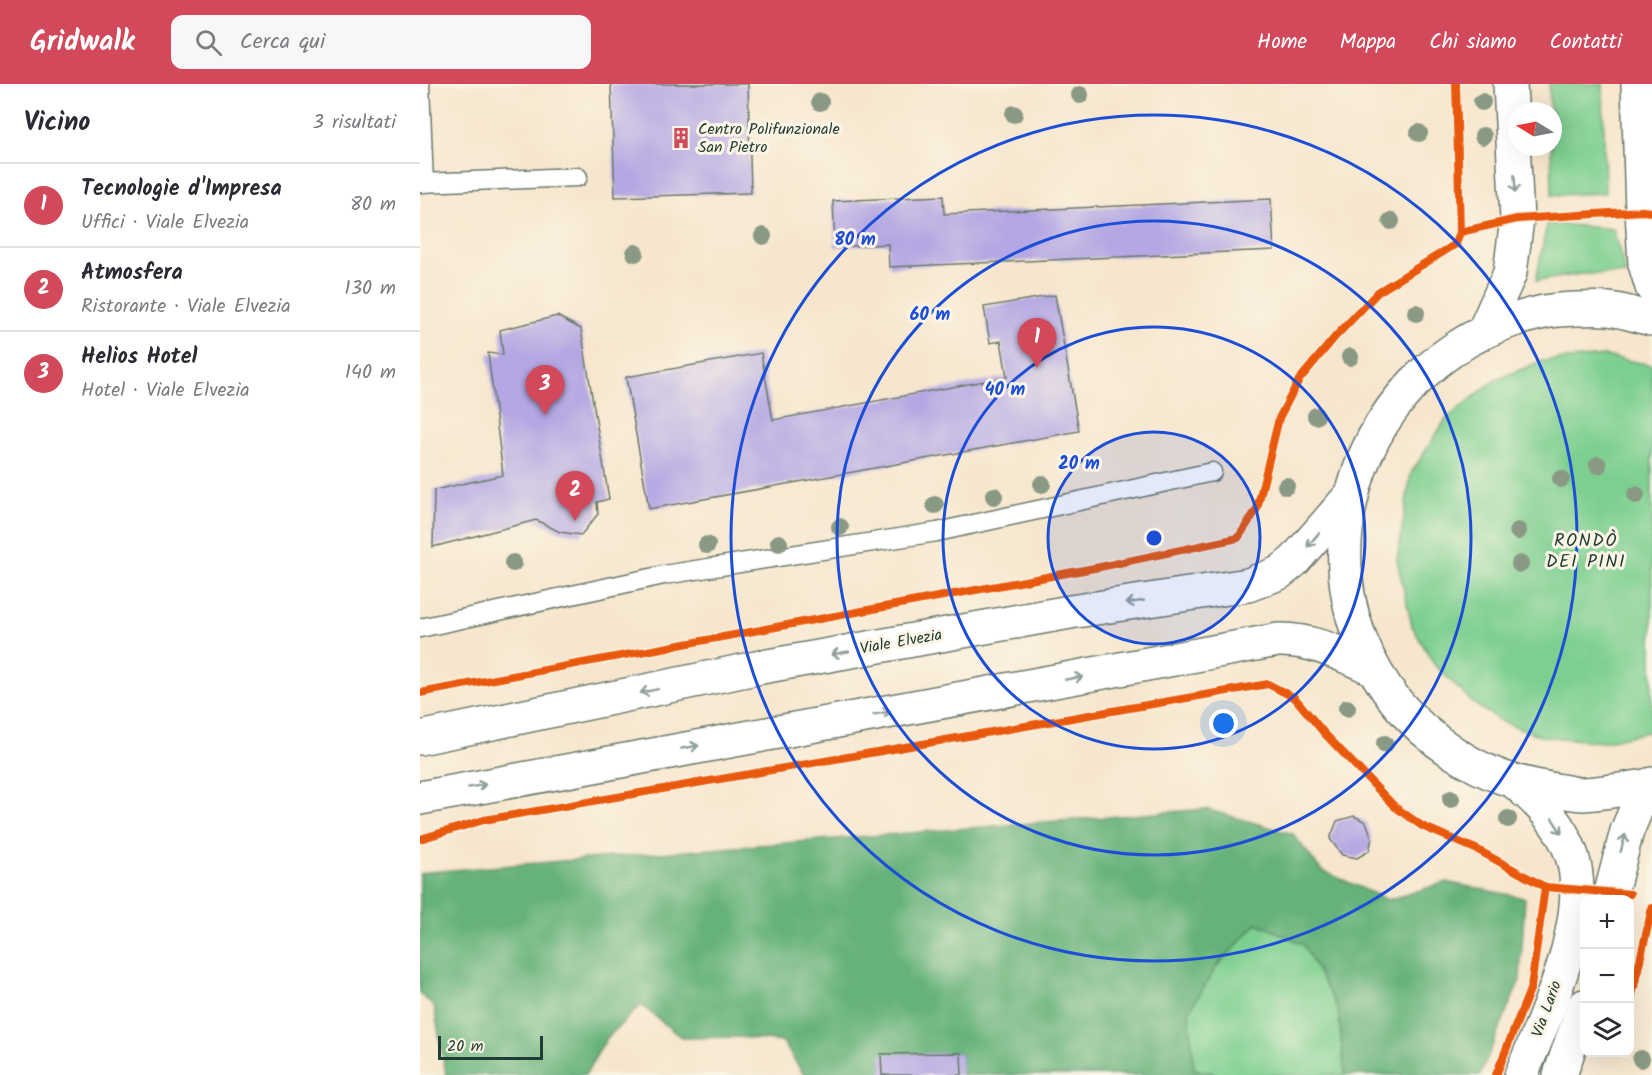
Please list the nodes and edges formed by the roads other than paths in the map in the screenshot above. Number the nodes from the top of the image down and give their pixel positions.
1 (420, 84) edge
2 (1510, 84) edge
3 (1638, 84) edge
4 (578, 177) dead end
5 (422, 183) edge
6 (1652, 287) edge
7 (1652, 319) edge
8 (1484, 331) junction
9 (1212, 472) dead end
10 (1351, 495) junction
11 (420, 627) edge
12 (1374, 669) junction
13 (420, 738) edge
14 (1517, 784) junction
15 (1649, 785) edge
16 (420, 798) edge
17 (1610, 895) edge
18 (1580, 1017) edge
19 (1521, 1075) edge
20 (1560, 1075) edge

1 - 5 lane
2 -> 8 main road
3 - 6 main road
4 - 5 lane
7 - 8 main road
8 - 10 main road
9 - 11 lane
10 - 12 main road
10 -> 13 main road, Viale Elvezia
12 - 14 main road
16 -> 12 main road
14 - 15 main road
14 -> 19 main road, Via Lario
17 -> 15 main road
18 - 20 main road, Via Lario

